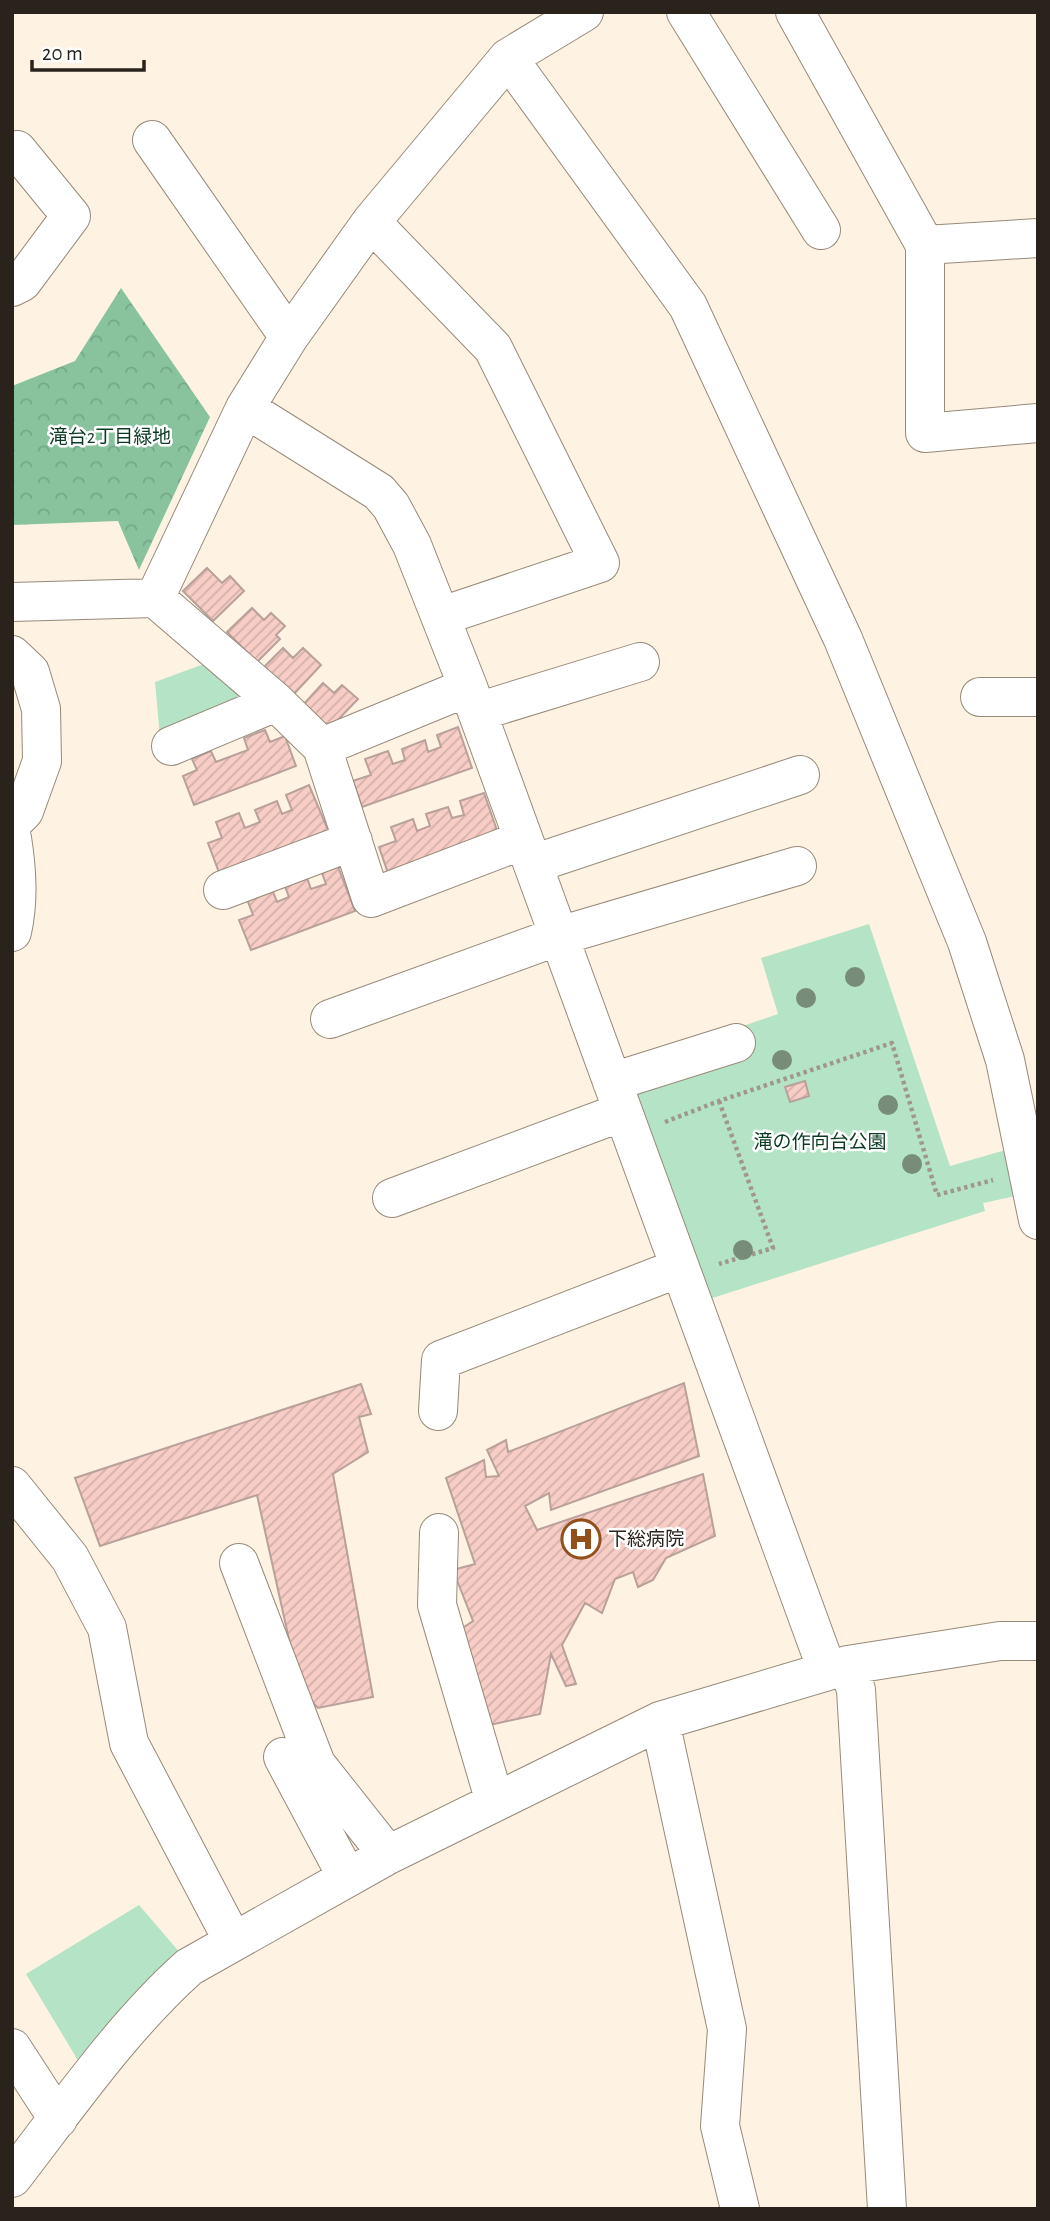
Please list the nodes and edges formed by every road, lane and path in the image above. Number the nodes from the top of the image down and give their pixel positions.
1 (584, 12) edge
2 (686, 12) edge
3 (795, 12) edge
4 (508, 58) junction
5 (152, 140) dead end
6 (17, 150) dead end
7 (371, 222) junction
8 (821, 230) dead end
9 (1038, 237) edge
10 (925, 245) junction
11 (12, 287) edge
12 (289, 337) junction
13 (245, 408) junction
14 (1038, 423) edge
15 (155, 598) junction
16 (12, 602) edge
17 (442, 616) junction
18 (12, 655) edge
19 (640, 662) dead end
20 (980, 696) dead end
21 (1038, 697) edge
22 (472, 699) junction
23 (276, 702) junction
24 (171, 746) dead end
25 (322, 747) junction
26 (800, 775) dead end
27 (12, 823) edge
28 (12, 838) edge
29 (353, 841) junction
30 (528, 852) junction
31 (797, 866) dead end
32 (223, 890) dead end
33 (12, 932) edge
34 (559, 936) junction
35 (330, 1019) dead end
36 (736, 1043) dead end
37 (719, 1101) junction
38 (622, 1109) junction
39 (392, 1198) dead end
40 (1034, 1199) edge
41 (681, 1272) junction
42 (438, 1411) dead end
43 (12, 1486) edge
44 (439, 1533) dead end
45 (239, 1563) dead end
46 (1038, 1640) edge
47 (837, 1668) junction
48 (660, 1721) junction
49 (283, 1757) dead end
50 (495, 1802) junction
51 (388, 1855) junction
52 (348, 1877) junction
53 (233, 1941) junction
54 (12, 2048) edge
55 (58, 2119) junction
56 (12, 2178) edge
57 (740, 2209) edge
58 (887, 2209) edge

1 - 4 street
2 - 8 street
3 - 10 street
4 - 7 street
4 - 40 street
5 - 12 street
6 - 11 street
7 - 12 street
7 - 17 street
9 - 10 street
10 - 14 street
12 - 13 street
13 - 15 street
13 - 17 street
15 - 16 street
15 - 23 street
17 - 22 street
18 - 27 street
19 - 22 street
20 - 21 street
22 - 25 street
22 - 30 street
23 - 24 street
23 - 25 street
25 - 29 street
26 - 30 street
28 - 33 street
29 - 30 street
29 - 32 street
30 - 34 street
31 - 34 street
34 - 35 street
34 - 38 street
36 - 38 street
37 - 38 path
37 - 40 path
37 - 41 path
38 - 39 street
38 - 41 street
41 - 42 street
41 - 47 street
43 - 53 street
44 - 50 street
45 - 51 street
46 - 47 street
47 - 48 street
47 - 58 street
48 - 50 street
48 - 57 street
49 - 52 street
50 - 51 street
51 - 52 street
52 - 53 street
53 - 55 street
54 - 55 street
55 - 56 street

